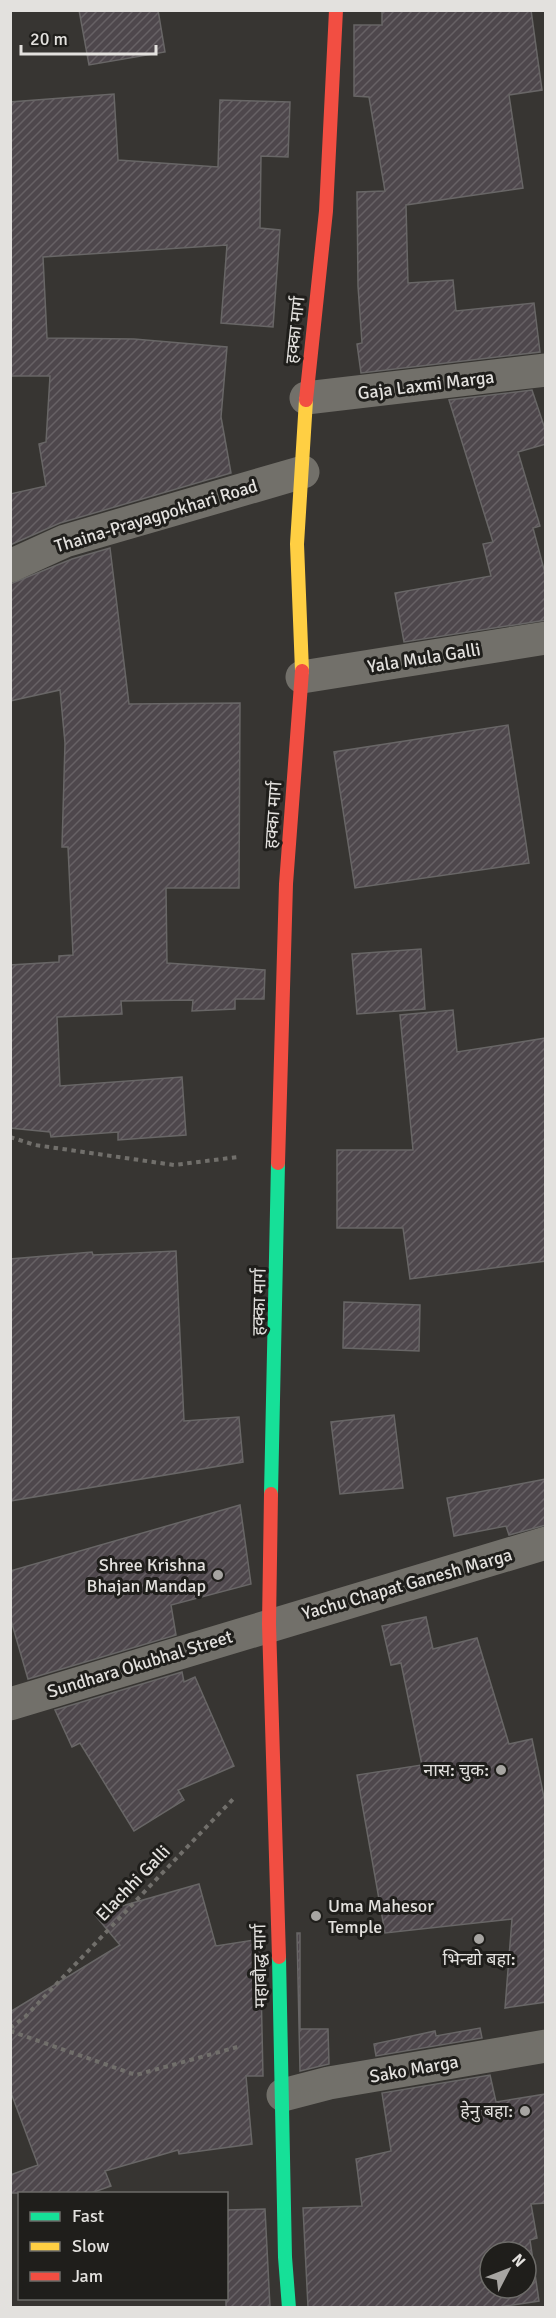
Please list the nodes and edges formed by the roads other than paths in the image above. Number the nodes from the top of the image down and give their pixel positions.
1 (336, 10) edge
2 (546, 370) edge
3 (306, 398) junction
4 (303, 472) junction
5 (10, 566) edge
6 (546, 638) edge
7 (302, 677) junction
8 (546, 1543) edge
9 (269, 1624) junction
10 (10, 1704) edge
11 (546, 2046) edge
12 (283, 2095) junction
13 (289, 2307) edge

1 - 3 main road, हक्का मार्ग
2 - 3 street, Gaja Laxmi Marga
3 - 4 main road, हक्का मार्ग
4 - 5 street, Thaina-Prayagpokhari Road
4 - 7 main road, हक्का मार्ग
6 - 7 street, Yala Mula Galli
7 - 9 main road, हक्का मार्ग
8 - 9 street, Yachu Chapat Ganesh Marga
9 - 10 street, Sundhara Okubhal Street
9 - 12 main road, महाबौद्ध मार्ग
11 - 12 street, Sako Marga
12 - 13 main road, महाबौद्ध मार्ग

